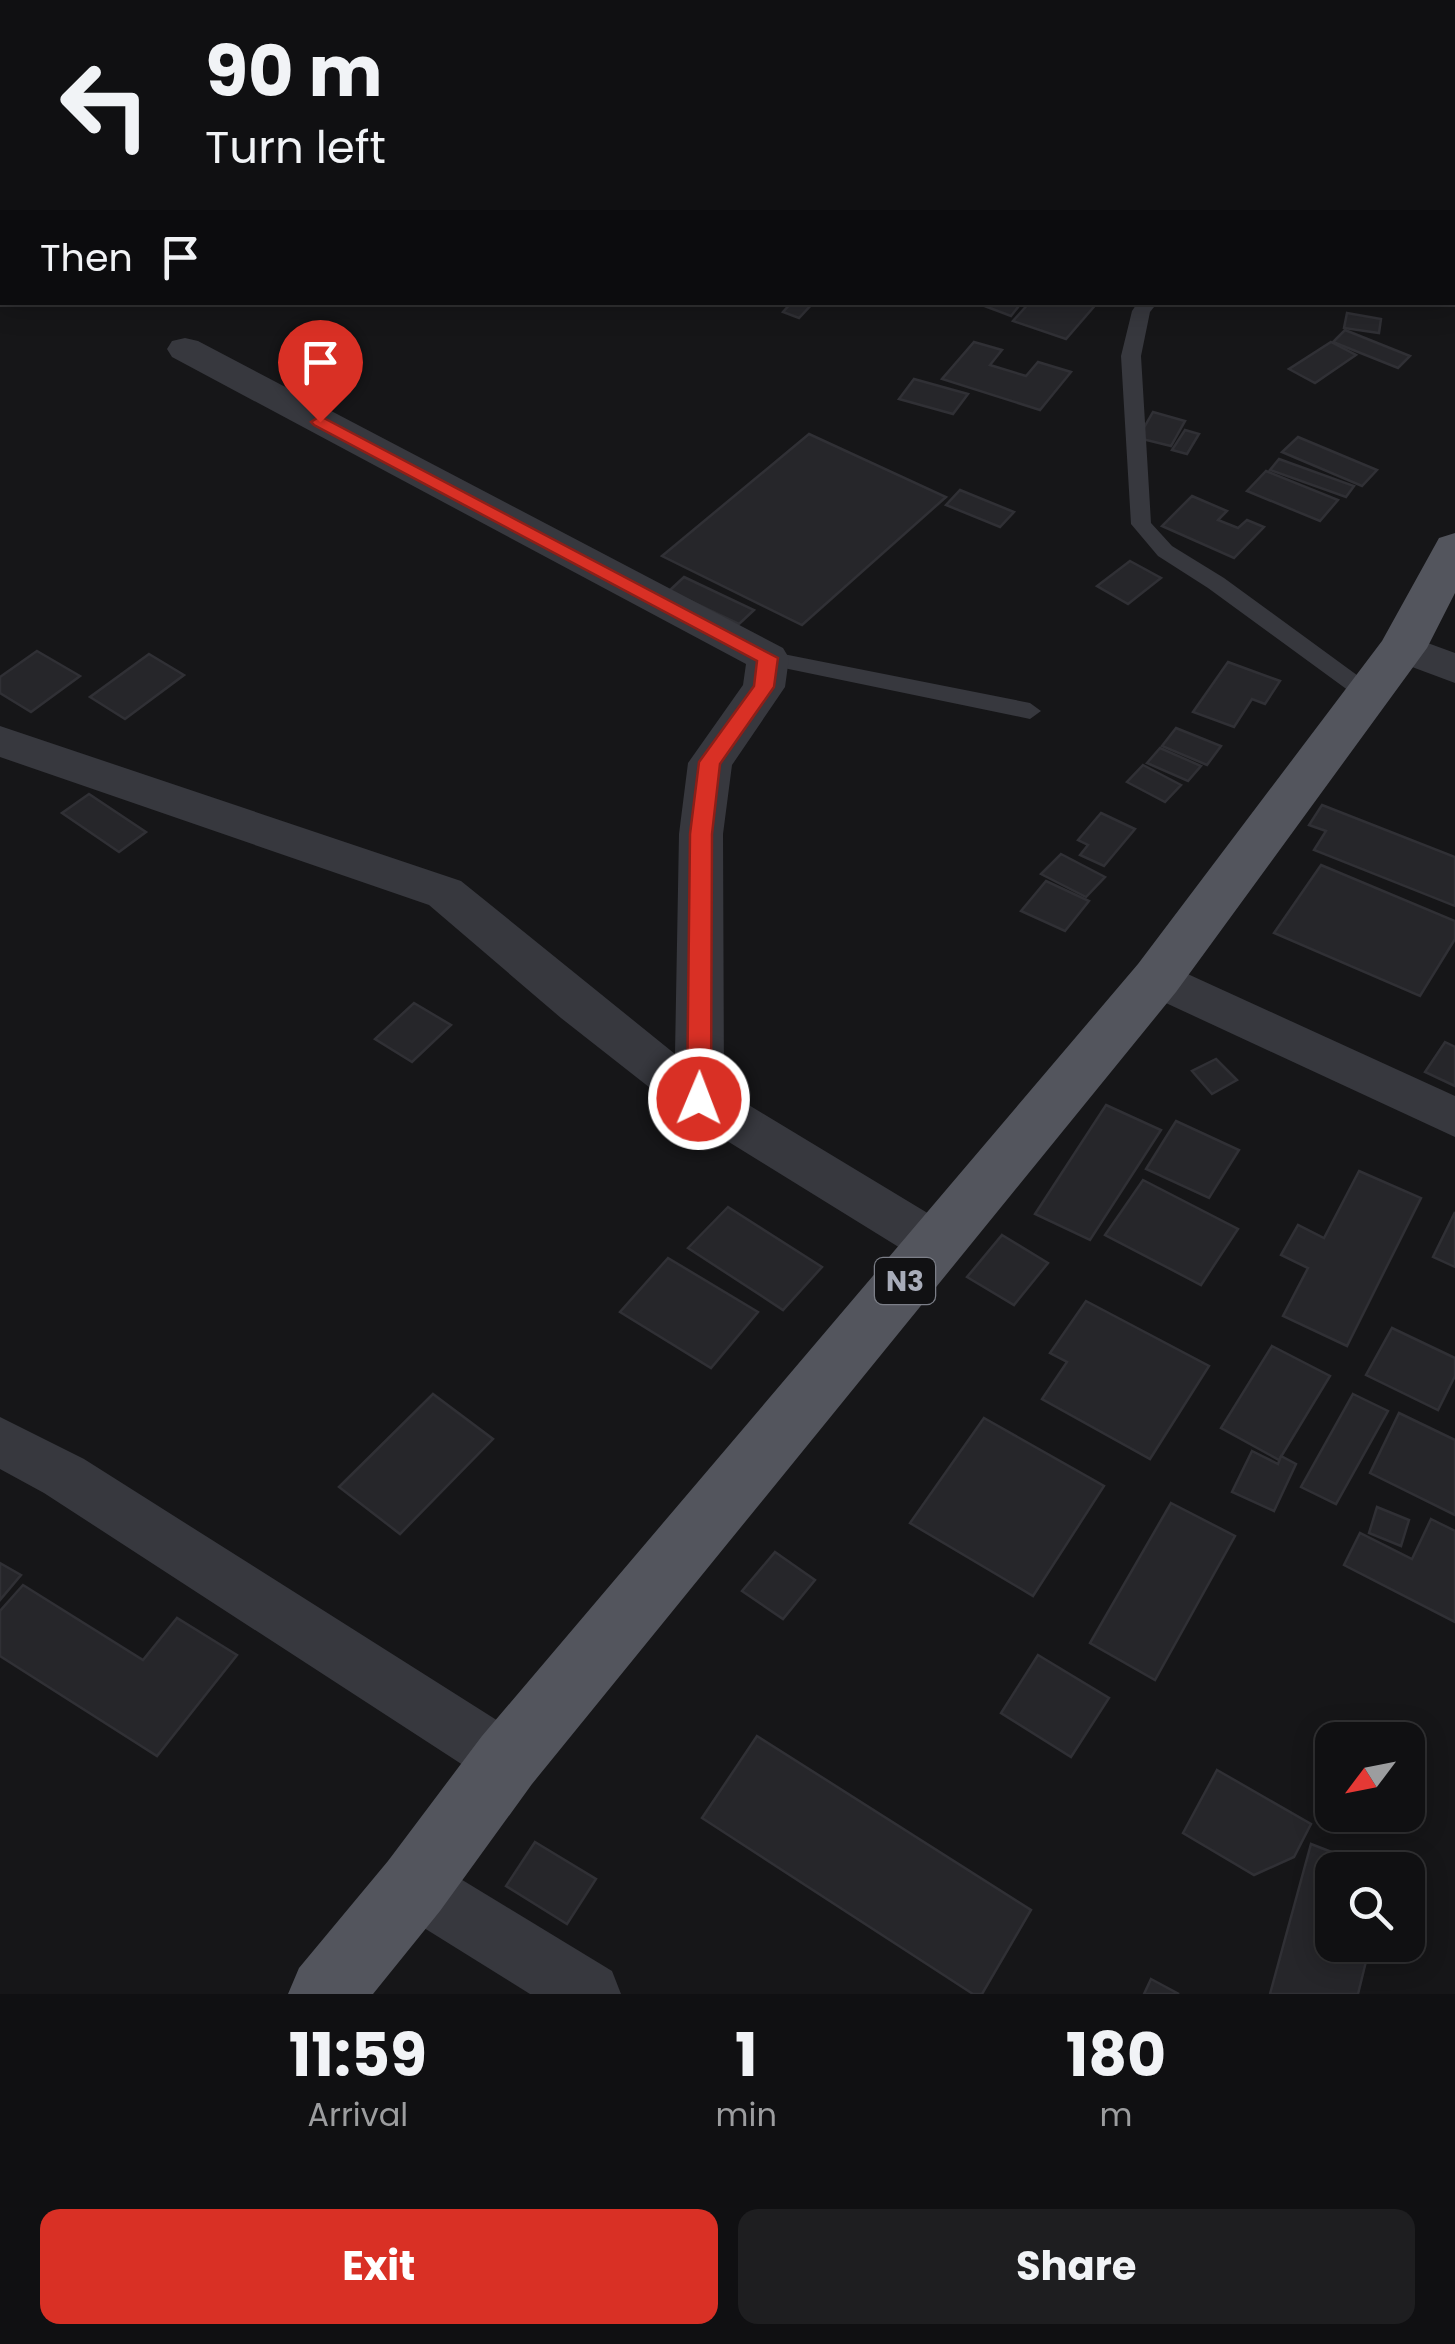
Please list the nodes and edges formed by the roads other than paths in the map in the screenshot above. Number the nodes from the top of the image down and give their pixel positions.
1 (1147, 305) edge
2 (185, 350) dead end
3 (1455, 548) edge
4 (768, 658) junction
5 (1409, 670) edge
6 (1030, 711) dead end
7 (0, 741) edge
8 (1156, 978) junction
9 (699, 1099) junction
10 (1455, 1118) edge
11 (936, 1244) junction
12 (0, 1441) edge
13 (507, 1760) junction
14 (414, 1886) junction
15 (325, 1994) edge
16 (589, 1994) edge

1 - 5 lane
2 - 4 street
3 - 5 main road, N3
4 - 6 lane
4 - 9 street
5 - 8 main road, N3
7 - 9 street
8 - 10 street
8 - 11 main road, N3
9 - 11 street
11 - 13 main road, N3
12 - 13 street
13 - 14 main road, N3
14 - 15 main road, N3
14 - 16 street

